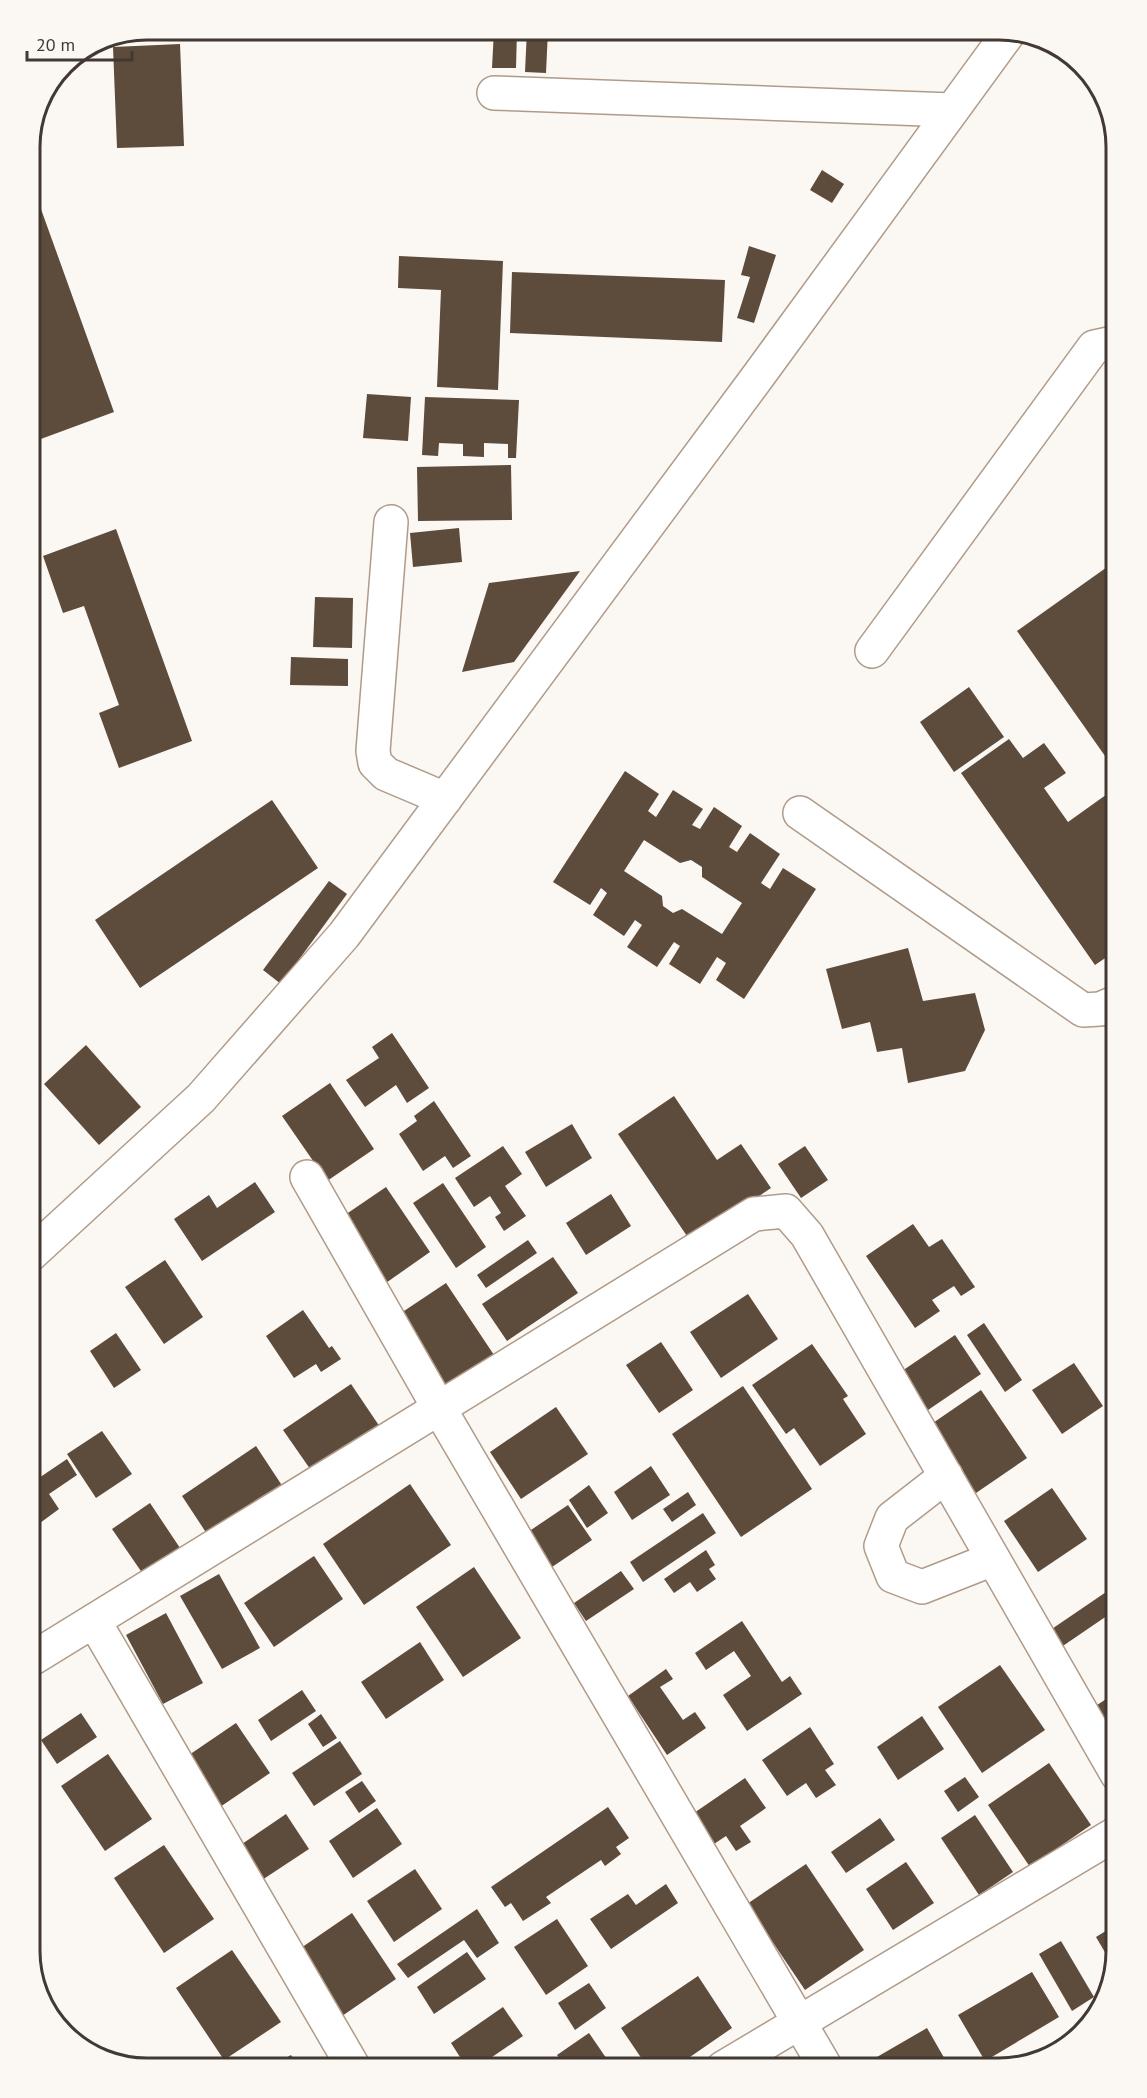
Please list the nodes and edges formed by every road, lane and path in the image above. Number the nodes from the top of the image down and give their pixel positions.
1 (1003, 41) edge
2 (494, 93) dead end
3 (952, 110) junction
4 (1106, 344) edge
5 (391, 522) dead end
6 (872, 651) dead end
7 (445, 799) junction
8 (800, 813) dead end
9 (1106, 1007) edge
10 (307, 1177) dead end
11 (40, 1245) edge
12 (439, 1408) junction
13 (946, 1476) junction
14 (993, 1559) junction
15 (94, 1621) junction
16 (40, 1654) edge
17 (1106, 1755) edge
18 (1106, 1840) edge
19 (798, 2022) junction
20 (348, 2057) edge
21 (740, 2058) edge
22 (820, 2058) edge

1 - 3 street
2 - 3 street
3 - 7 street
4 - 6 street
5 - 7 street
7 - 11 street
8 - 9 street
10 - 12 street
12 - 13 street
12 - 15 street
12 - 19 street
13 - 14 street
13 - 14 street
14 - 17 street
15 - 16 street
15 - 20 street
18 - 19 street
19 - 21 street
19 - 22 street

